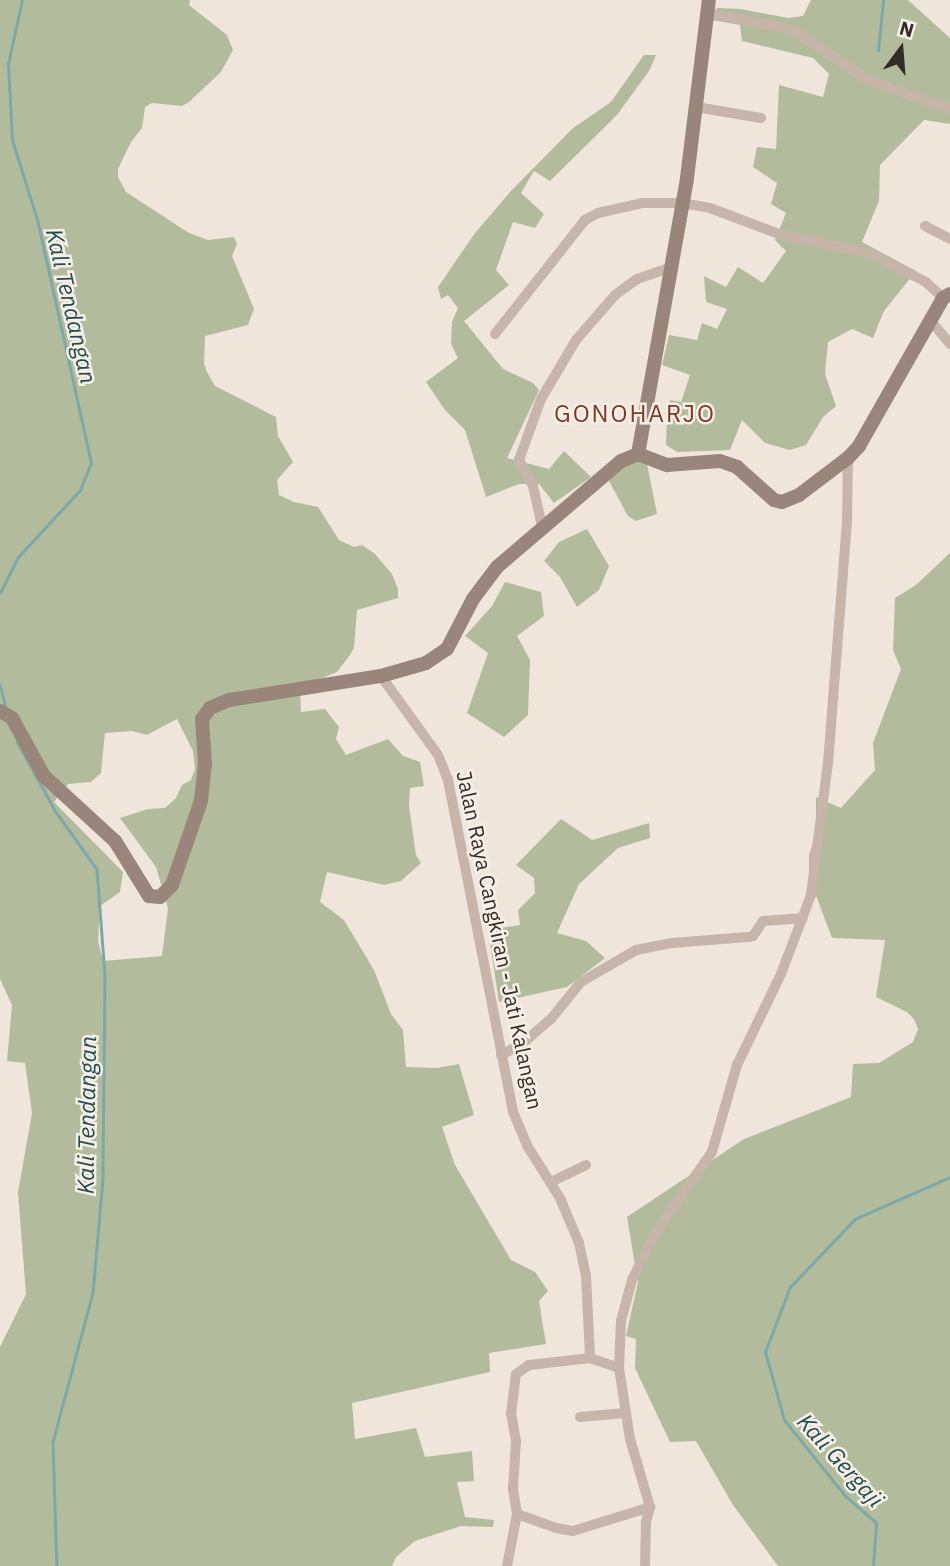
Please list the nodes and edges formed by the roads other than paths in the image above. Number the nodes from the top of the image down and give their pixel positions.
1 (709, 6) edge
2 (696, 107) junction
3 (950, 109) edge
4 (761, 118) dead end
5 (682, 203) junction
6 (925, 226) dead end
7 (950, 239) edge
8 (671, 267) junction
9 (946, 296) edge
10 (930, 320) junction
11 (495, 334) dead end
12 (950, 344) edge
13 (638, 454) junction
14 (848, 458) junction
15 (542, 526) junction
16 (381, 676) junction
17 (6, 715) edge
18 (803, 918) junction
19 (501, 1055) junction
20 (586, 1165) dead end
21 (551, 1182) junction
22 (590, 1358) junction
23 (619, 1368) junction
24 (626, 1413) junction
25 (580, 1417) dead end
26 (650, 1507) junction
27 (517, 1514) junction
28 (507, 1566) edge
29 (645, 1566) edge

1 - 2 street
1 - 3 street
2 - 4 street
2 - 5 street
5 - 8 street
5 - 9 street
5 - 11 street
6 - 7 street
8 - 13 street
8 - 15 street
9 - 10 street
10 - 12 street
10 - 14 street
13 - 14 street
13 - 15 street
14 - 18 street
15 - 16 street
16 - 17 street
16 - 19 street, Jalan Raya Cangkiran - Jati Kalangan
18 - 19 street
18 - 23 street
19 - 21 street, Jalan Raya Cangkiran - Jati Kalangan
20 - 21 street
21 - 22 street, Jalan Raya Cangkiran - Jati Kalangan
22 - 23 street
22 - 27 street
23 - 24 street
24 - 25 street
24 - 26 street
26 - 27 street
26 - 29 street
27 - 28 street

